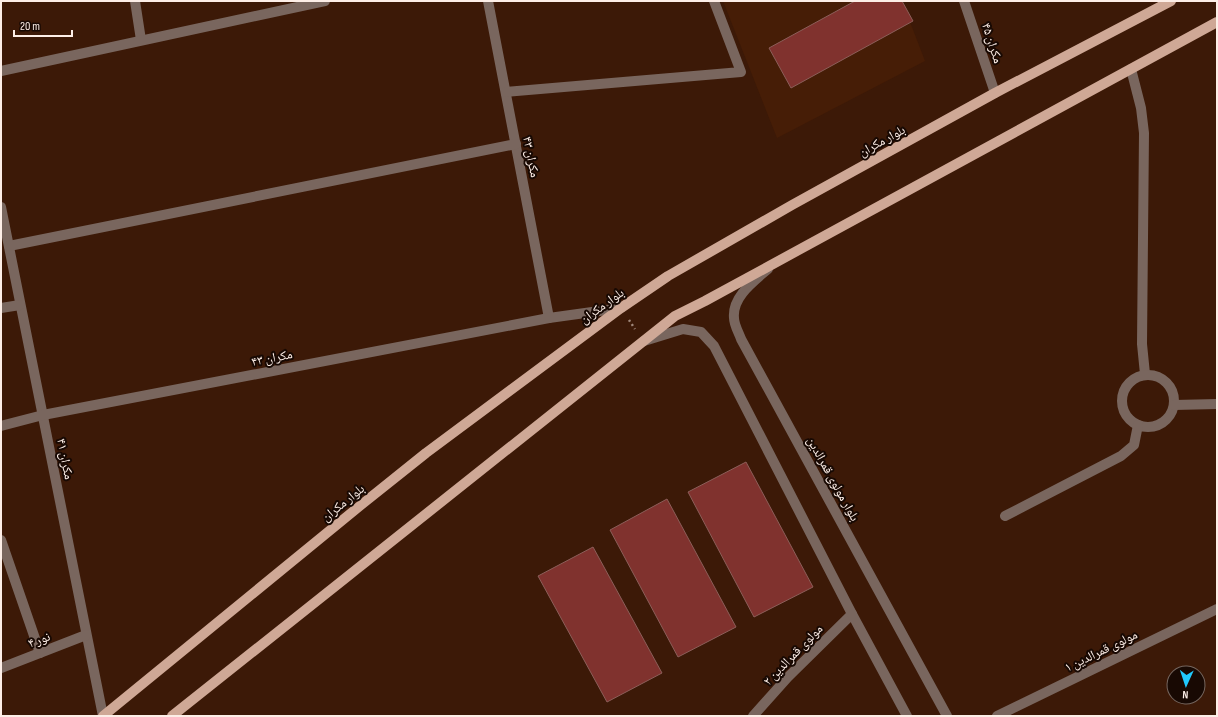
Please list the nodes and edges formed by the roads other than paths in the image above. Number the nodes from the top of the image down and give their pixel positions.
1 (135, 1) edge
2 (325, 1) edge
3 (488, 1) edge
4 (714, 1) edge
5 (964, 1) edge
6 (1171, 1) edge
7 (1217, 22) edge
8 (141, 40) junction
9 (1131, 69) junction
10 (1, 71) edge
11 (506, 92) junction
12 (995, 93) junction
13 (516, 144) junction
14 (1, 207) edge
15 (9, 246) junction
16 (778, 261) junction
17 (20, 304) junction
18 (1, 308) edge
19 (621, 308) junction
20 (549, 318) junction
21 (644, 341) junction
22 (1145, 374) junction
23 (1217, 404) edge
24 (1174, 405) junction
25 (43, 416) junction
26 (1138, 425) junction
27 (1, 426) edge
28 (1005, 516) dead end
29 (1, 540) edge
30 (1217, 609) edge
31 (852, 614) junction
32 (86, 635) junction
33 (40, 653) junction
34 (1, 668) edge
35 (103, 716) edge
36 (172, 716) edge
37 (753, 716) edge
38 (907, 716) edge
39 (947, 716) edge
40 (997, 716) edge

1 - 8 street
2 - 8 street
3 - 11 street, مکران ۴۳
4 - 11 street
5 - 12 street, مکران ۴۵
6 - 12 main road, بلوار مکران
7 - 9 main road
8 - 10 street
9 - 16 main road
9 - 22 street
11 - 13 street, مکران ۴۳
12 - 19 main road, بلوار مکران
13 - 15 street
13 - 20 street, مکران ۴۳
14 - 15 street, مکران ۴۱
15 - 17 street, مکران ۴۱
16 - 21 main road
16 - 39 street, بلوار مولوی قمرالدین
17 - 18 street
17 - 25 street, مکران ۴۱
19 - 20 street, مکران ۴۳
19 - 35 main road, بلوار مکران
20 - 25 street, مکران ۴۳
21 - 31 street
21 - 36 main road
22 - 24 street
22 - 26 street
23 - 24 street
24 - 26 street
25 - 27 street, مکران ۴۳
25 - 32 street, مکران ۴۱
26 - 28 street
29 - 33 street
30 - 40 street, مولوی قمرالدین ۱
31 - 37 street, مولوی قمرالدین ۲
31 - 38 street
32 - 33 street, نور ۴
32 - 35 street, مکران ۴۱
33 - 34 street, نور ۴

